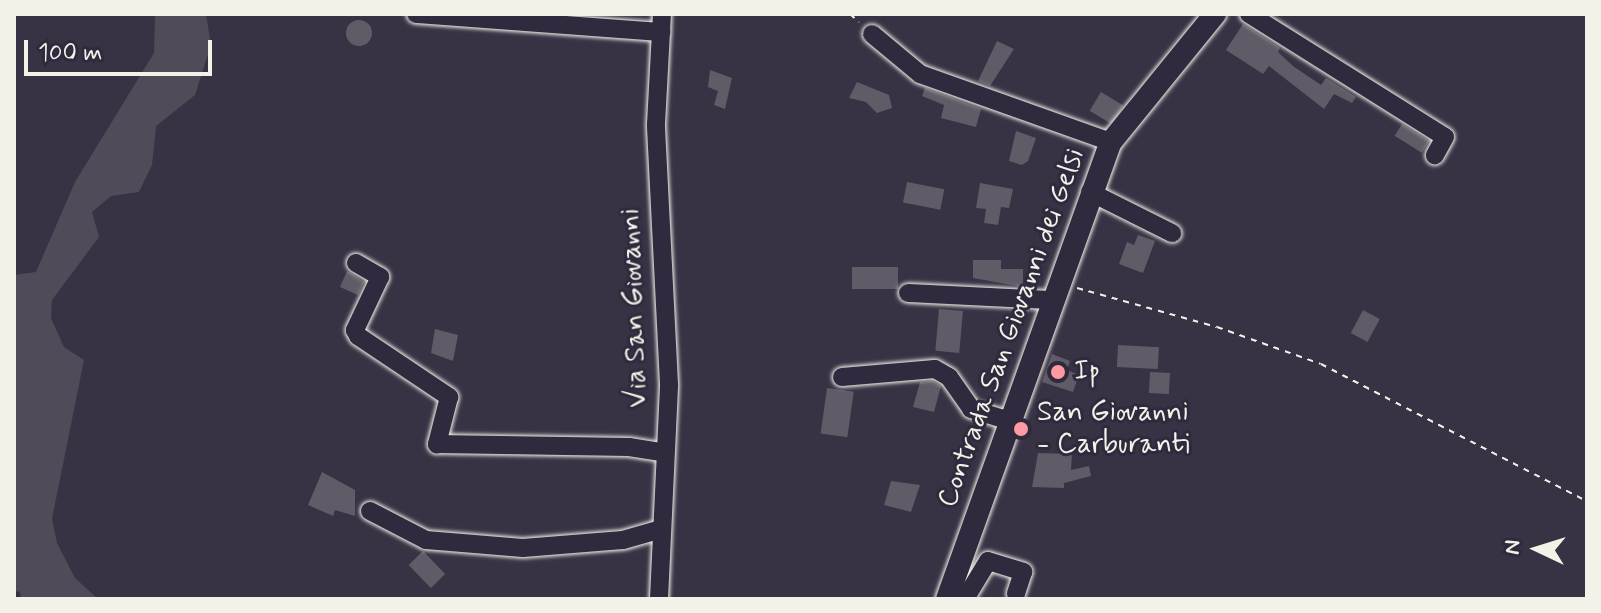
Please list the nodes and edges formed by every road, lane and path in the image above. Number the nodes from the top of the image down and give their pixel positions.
1 (416, 14) edge
2 (1215, 14) edge
3 (1249, 14) edge
4 (661, 23) edge
5 (872, 34) dead end
6 (1111, 142) junction
7 (1435, 155) dead end
8 (1090, 192) junction
9 (1172, 233) dead end
10 (356, 263) dead end
11 (1054, 291) junction
12 (908, 293) dead end
13 (842, 377) dead end
14 (1010, 421) junction
15 (665, 453) junction
16 (1587, 501) edge
17 (370, 511) dead end
18 (661, 529) junction
19 (1016, 594) dead end
20 (659, 599) edge
21 (953, 599) edge

1 - 4 street
2 - 6 main road, Contrada San Giovanni dei Gelsi
3 - 7 street
4 - 15 street, Via San Giovanni
5 - 6 street
6 - 8 main road, Contrada San Giovanni dei Gelsi
8 - 9 street
8 - 11 main road, Contrada San Giovanni dei Gelsi
10 - 15 street
11 - 12 street
11 - 14 main road, Contrada San Giovanni dei Gelsi
11 - 16 path
13 - 14 street
14 - 21 main road, Contrada San Giovanni dei Gelsi
15 - 18 street, Via San Giovanni
17 - 18 street
18 - 20 street, Via San Giovanni
19 - 21 street

